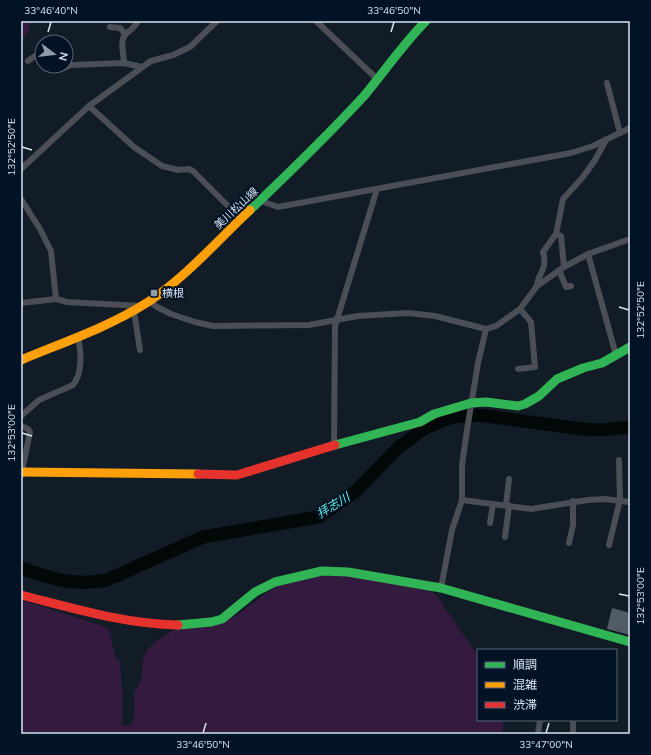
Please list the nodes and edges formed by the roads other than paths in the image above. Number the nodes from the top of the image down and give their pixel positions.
1 (217, 21) edge
2 (316, 21) edge
3 (425, 21) edge
4 (137, 23) dead end
5 (110, 27) dead end
6 (125, 34) junction
7 (34, 57) edge
8 (28, 61) dead end
9 (124, 63) junction
10 (74, 65) edge
11 (142, 67) junction
12 (376, 78) junction
13 (607, 83) dead end
14 (89, 106) junction
15 (630, 128) edge
16 (620, 132) junction
17 (606, 140) junction
18 (21, 169) edge
19 (377, 190) junction
20 (21, 198) edge
21 (261, 201) junction
22 (241, 219) junction
23 (556, 234) junction
24 (630, 239) edge
25 (588, 254) junction
26 (561, 269) junction
27 (537, 286) junction
28 (571, 286) dead end
29 (56, 298) junction
30 (21, 303) edge
31 (141, 306) junction
32 (520, 309) junction
33 (337, 320) junction
34 (486, 329) junction
35 (78, 337) junction
36 (630, 347) edge
37 (140, 350) dead end
38 (616, 355) junction
39 (21, 360) edge
40 (518, 369) dead end
41 (471, 405) junction
42 (21, 416) edge
43 (21, 426) edge
44 (334, 445) junction
45 (619, 460) dead end
46 (21, 474) edge
47 (509, 479) dead end
48 (462, 500) junction
49 (620, 500) junction
50 (573, 502) junction
51 (630, 502) edge
52 (493, 504) junction
53 (508, 505) junction
54 (490, 523) dead end
55 (505, 537) dead end
56 (569, 543) dead end
57 (609, 545) dead end
58 (441, 588) junction
59 (21, 596) edge
60 (630, 642) edge
61 (540, 721) edge
62 (573, 721) edge
63 (538, 734) edge
64 (573, 734) edge

1 - 11 street
2 - 12 street
3 - 12 street, 美川松山線
4 - 6 street
5 - 6 street
6 - 9 street
7 - 8 street
9 - 10 street
9 - 11 street
11 - 14 street
12 - 21 street, 美川松山線
13 - 16 street
14 - 18 street
14 - 22 street
15 - 16 street
16 - 17 street
17 - 19 street
17 - 23 street
19 - 21 street
19 - 33 street
20 - 29 street
21 - 22 street, 美川松山線
22 - 31 street, 美川松山線
23 - 26 street
23 - 27 street
24 - 25 street
25 - 26 street
25 - 38 street
26 - 27 street
26 - 28 street
27 - 32 street
29 - 30 street
29 - 31 street
31 - 33 street
31 - 35 street, 美川松山線
31 - 37 street
32 - 34 street
32 - 40 street
33 - 34 street
33 - 44 street
34 - 41 street
35 - 39 street, 美川松山線
35 - 42 street
36 - 38 street
38 - 41 street
41 - 44 street
41 - 48 street
43 - 46 street
44 - 46 street
45 - 49 street
47 - 53 street
48 - 52 street
48 - 58 street
49 - 50 street
49 - 51 street
49 - 57 street
50 - 53 street
50 - 56 street
52 - 53 street
52 - 54 street
53 - 55 street
58 - 59 street
58 - 60 street
61 - 63 street
62 - 64 street

